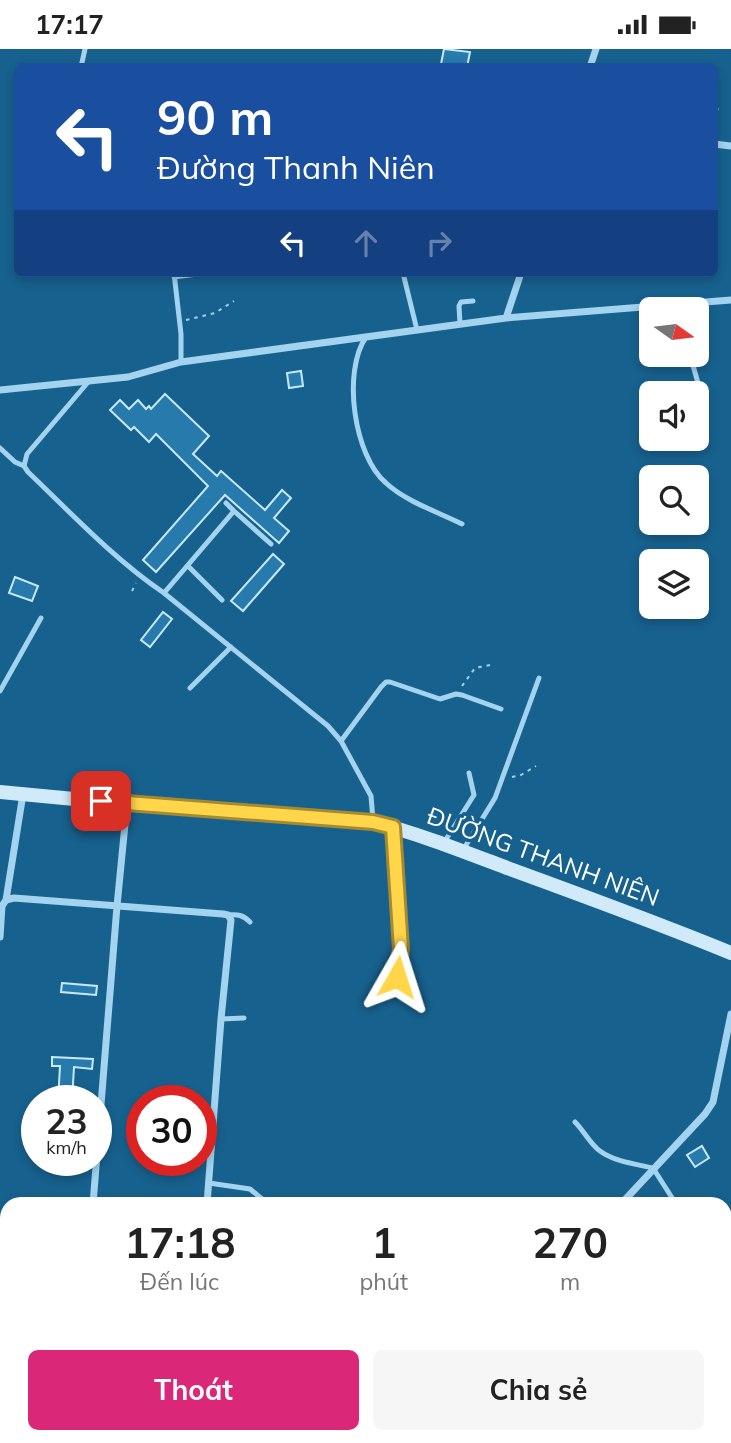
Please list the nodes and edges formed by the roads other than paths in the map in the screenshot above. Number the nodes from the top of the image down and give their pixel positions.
1 (174, 277) edge
2 (404, 277) edge
3 (520, 277) edge
4 (731, 300) edge
5 (473, 301) dead end
6 (709, 303) edge
7 (639, 310) edge
8 (506, 318) junction
9 (460, 324) junction
10 (417, 330) junction
11 (366, 337) junction
12 (181, 362) junction
13 (89, 381) junction
14 (0, 390) edge
15 (0, 448) edge
16 (24, 466) junction
17 (226, 503) dead end
18 (234, 511) junction
19 (461, 524) dead end
20 (271, 544) dead end
21 (188, 566) junction
22 (164, 593) junction
23 (222, 600) dead end
24 (41, 618) dead end
25 (231, 647) junction
26 (538, 678) dead end
27 (190, 688) dead end
28 (0, 691) edge
29 (501, 709) dead end
30 (341, 741) junction
31 (469, 773) dead end
32 (0, 792) edge
33 (23, 794) junction
34 (127, 803) junction
35 (373, 822) junction
36 (393, 827) junction
37 (443, 845) junction
38 (462, 851) junction
39 (6, 900) junction
40 (117, 906) junction
41 (228, 915) junction
42 (250, 922) dead end
43 (0, 937) edge
44 (731, 953) edge
45 (397, 977) dead end
46 (731, 1014) edge
47 (221, 1019) junction
48 (244, 1019) dead end
49 (575, 1122) dead end
50 (653, 1168) junction
51 (209, 1182) junction
52 (94, 1197) edge
53 (208, 1197) edge
54 (260, 1197) edge
55 (627, 1197) edge
56 (672, 1197) edge

1 - 12 lane
2 - 10 lane
3 - 8 street
4 - 6 street
5 - 9 lane
7 - 8 street
8 - 9 street
9 - 10 street
10 - 11 street
11 - 12 street
11 - 19 lane
12 - 13 street
13 - 14 street
13 - 16 lane
15 - 16 lane
16 - 22 lane
17 - 18 lane
18 - 20 lane
18 - 21 lane
21 - 22 lane
21 - 23 lane
22 - 25 lane
24 - 28 lane
25 - 27 lane
25 - 30 lane
26 - 38 lane
29 - 30 lane
30 - 35 lane
31 - 37 lane
32 - 33 main road, ĐƯỜNG THANH NIÊN
33 - 34 main road, ĐƯỜNG THANH NIÊN
33 - 39 street
34 - 35 main road, ĐƯỜNG THANH NIÊN
34 - 40 street
35 - 36 main road, ĐƯỜNG THANH NIÊN
36 - 37 main road, ĐƯỜNG THANH NIÊN
36 - 45 street
37 - 38 main road, ĐƯỜNG THANH NIÊN
38 - 44 main road, ĐƯỜNG THANH NIÊN
39 - 40 street
39 - 43 street
40 - 41 street
40 - 52 street
41 - 42 lane
41 - 47 street
46 - 50 street
47 - 48 lane
47 - 51 street
49 - 50 lane
50 - 55 street
50 - 56 lane
51 - 53 street
51 - 54 lane

